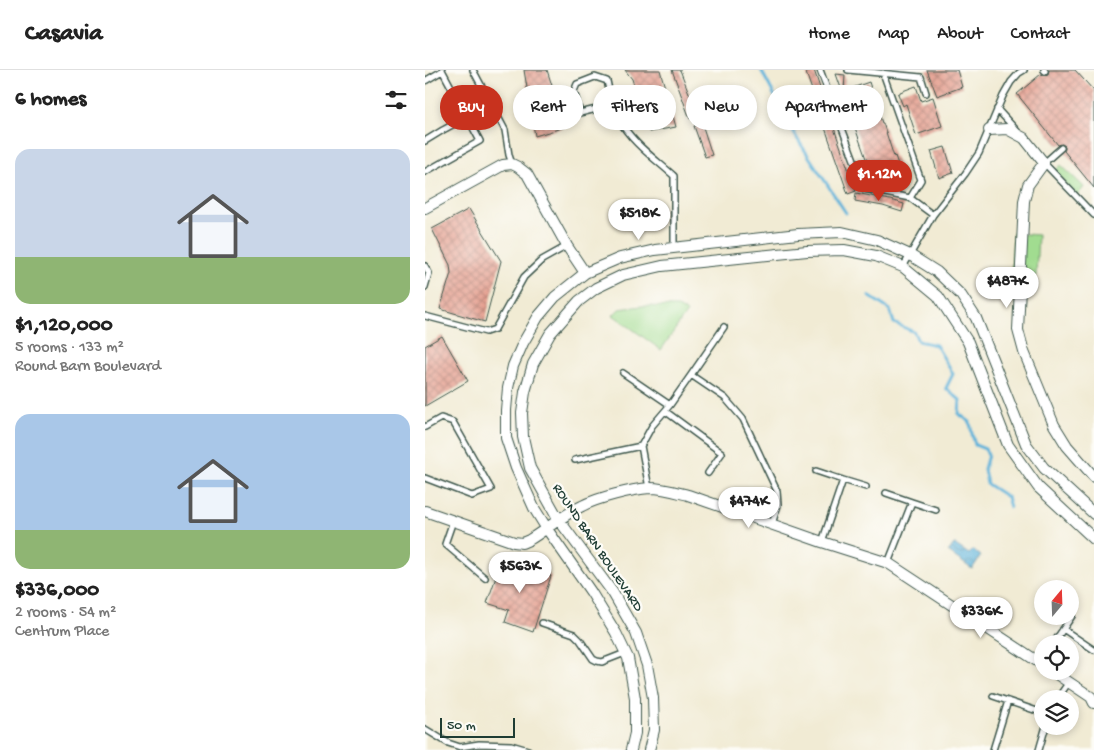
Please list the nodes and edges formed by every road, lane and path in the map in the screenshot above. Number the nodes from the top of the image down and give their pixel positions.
1 (473, 70) edge
2 (820, 70) edge
3 (848, 70) edge
4 (1024, 70) edge
5 (442, 71) edge
6 (883, 73) junction
7 (425, 81) edge
8 (450, 85) edge
9 (926, 93) dead end
10 (613, 105) joint
11 (997, 110) junction
12 (443, 130) edge
13 (474, 130) edge
14 (625, 130) edge
15 (989, 130) junction
16 (1024, 138) junction
17 (425, 142) edge
18 (1061, 148) dead end
19 (1044, 163) junction
20 (512, 164) junction
21 (425, 172) edge
22 (910, 198) junction
23 (425, 208) edge
24 (933, 215) junction
25 (1094, 215) edge
26 (567, 246) junction
27 (674, 248) junction
28 (910, 255) junction
29 (425, 266) edge
30 (903, 267) junction
31 (585, 273) junction
32 (425, 287) edge
33 (425, 316) edge
34 (724, 327) dead end
35 (623, 373) dead end
36 (691, 375) junction
37 (669, 405) junction
38 (665, 411) junction
39 (425, 427) edge
40 (641, 446) junction
41 (575, 460) dead end
42 (816, 471) dead end
43 (708, 473) dead end
44 (1094, 476) edge
45 (425, 478) edge
46 (843, 480) junction
47 (866, 487) dead end
48 (649, 488) junction
49 (886, 493) dead end
50 (912, 502) junction
51 (936, 510) dead end
52 (425, 511) edge
53 (1094, 514) edge
54 (559, 520) junction
55 (453, 521) junction
56 (772, 524) junction
57 (547, 529) junction
58 (1094, 539) edge
59 (822, 542) junction
60 (888, 563) junction
61 (485, 578) dead end
62 (541, 623) dead end
63 (1066, 625) edge
64 (1063, 629) junction
65 (1059, 635) edge
66 (1094, 650) edge
67 (625, 653) junction
68 (1034, 657) edge
69 (1066, 680) edge
70 (1069, 682) junction
71 (1063, 690) edge
72 (993, 696) dead end
73 (1008, 701) junction
74 (1094, 702) edge
75 (1034, 709) edge
76 (425, 729) edge
77 (1043, 735) edge
78 (528, 750) edge
79 (631, 750) edge
80 (649, 750) edge
81 (993, 750) edge
82 (1039, 750) edge

1 - 20 lane
2 - 22 lane
3 - 6 lane
4 - 11 lane
5 - 7 lane
5 - 8 lane
6 - 9 lane
6 - 22 lane
10 - 10 lane
11 - 15 lane
11 - 16 lane
12 - 17 lane
13 - 21 lane
14 - 27 lane
15 - 16 street
15 - 24 lane
16 - 19 street
18 - 19 lane
19 - 25 lane
19 - 44 street
20 - 23 street
20 - 26 street
22 - 24 lane
24 - 28 lane
26 - 31 street
26 - 33 lane
27 - 28 street, ROUND BARN BOULEVARD
27 - 31 street, ROUND BARN BOULEVARD
28 - 30 lane
28 - 53 street, ROUND BARN BOULEVARD
29 - 32 lane
30 - 54 street, ROUND BARN BOULEVARD
30 - 58 street, ROUND BARN BOULEVARD
31 - 57 street, ROUND BARN BOULEVARD
34 - 36 lane
35 - 37 lane
36 - 37 lane
36 - 56 lane
37 - 38 lane
38 - 40 lane
38 - 43 lane
39 - 45 lane
40 - 41 lane
40 - 48 lane
42 - 46 lane
46 - 47 lane
46 - 59 lane
48 - 54 street
48 - 56 street
49 - 50 lane
50 - 51 lane
50 - 60 lane
52 - 55 street
54 - 57 street
54 - 80 street, ROUND BARN BOULEVARD
55 - 57 street
55 - 61 lane
56 - 59 street
57 - 67 street, ROUND BARN BOULEVARD
59 - 60 street
60 - 68 street
62 - 67 lane
63 - 64 lane
64 - 65 lane
64 - 66 lane
67 - 79 street, ROUND BARN BOULEVARD
69 - 70 street
70 - 71 lane
70 - 74 street
72 - 73 lane
73 - 75 lane
73 - 81 lane
76 - 78 lane
77 - 82 lane

